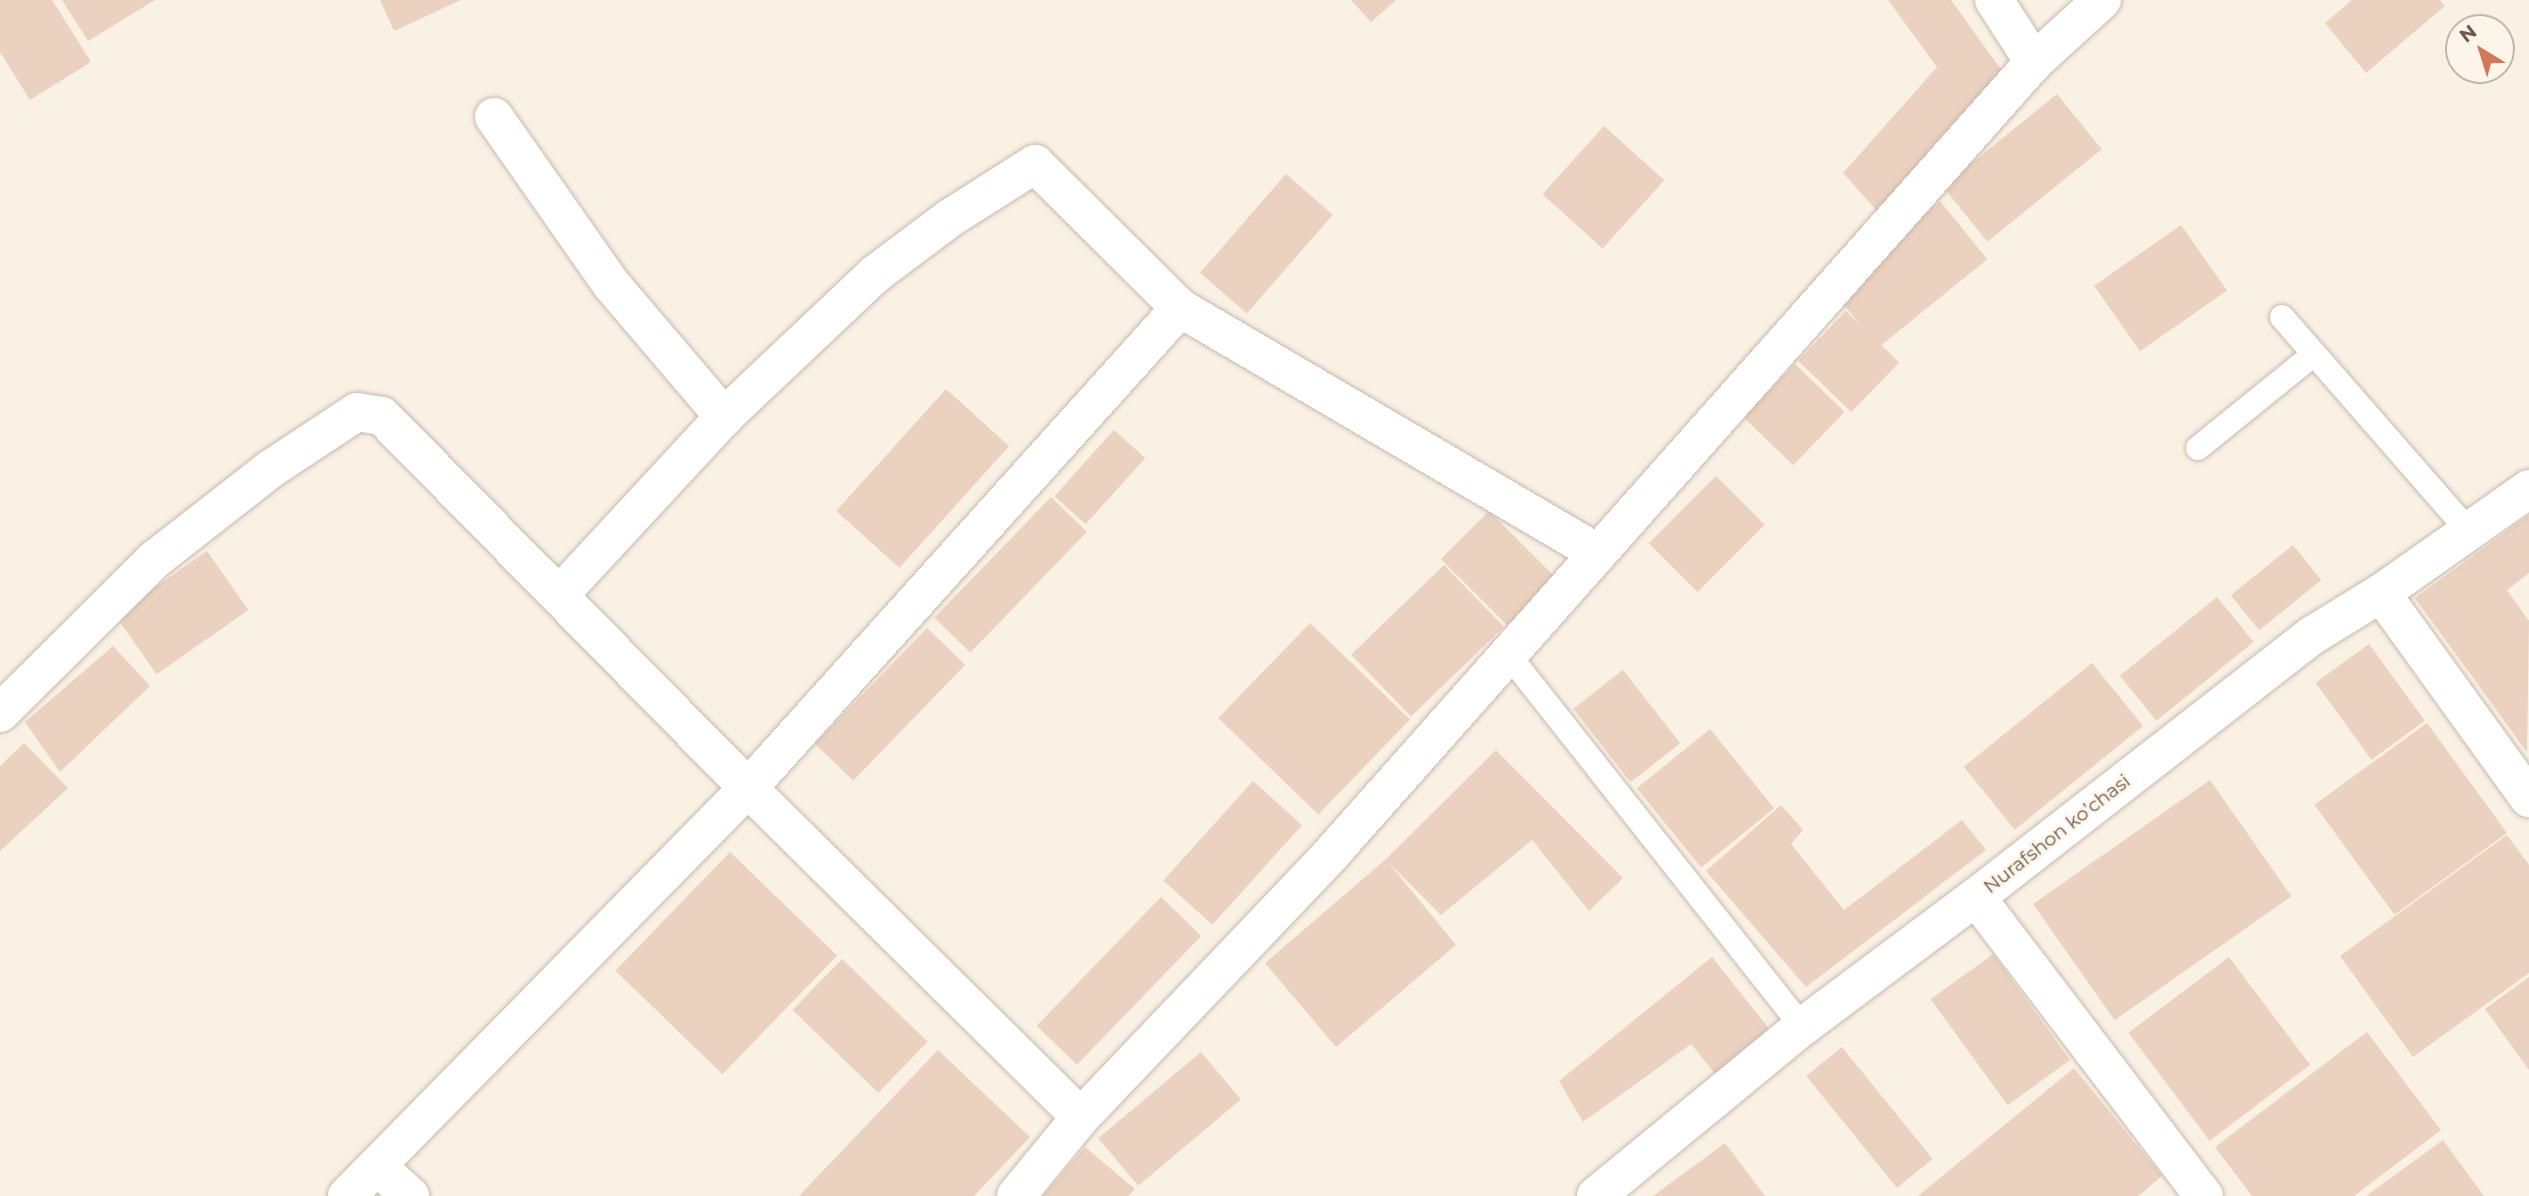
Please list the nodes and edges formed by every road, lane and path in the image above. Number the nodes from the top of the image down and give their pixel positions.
1 (1994, 0) edge
2 (2102, 0) edge
3 (2034, 62) junction
4 (494, 117) dead end
5 (1180, 308) junction
6 (2282, 317) dead end
7 (2314, 354) junction
8 (724, 417) junction
9 (2198, 448) dead end
10 (2529, 489) edge
11 (2469, 531) junction
12 (1596, 552) junction
13 (2381, 593) junction
14 (559, 595) junction
15 (1507, 653) junction
16 (0, 713) edge
17 (748, 788) junction
18 (2529, 798) edge
19 (1976, 897) junction
20 (1802, 1027) junction
21 (1081, 1117) junction
22 (377, 1166) junction
23 (346, 1196) edge
24 (410, 1196) edge
25 (1016, 1196) edge
26 (1596, 1196) edge
27 (2204, 1196) edge

1 - 3 street
2 - 3 street
3 - 12 street
4 - 8 street
5 - 8 street
5 - 12 street
5 - 17 street
6 - 7 lane
7 - 9 lane
7 - 11 lane
8 - 14 street
10 - 11 street, Nurafshon ko’chasi
11 - 13 street, Nurafshon ko’chasi
12 - 15 street
13 - 18 street
13 - 19 street, Nurafshon ko’chasi
14 - 16 street
14 - 17 street
15 - 20 lane
15 - 21 street
17 - 21 street
17 - 22 street
19 - 20 street, Nurafshon ko’chasi
19 - 27 street
20 - 26 street, Nurafshon ko’chasi
21 - 25 street
22 - 23 street
22 - 24 street

